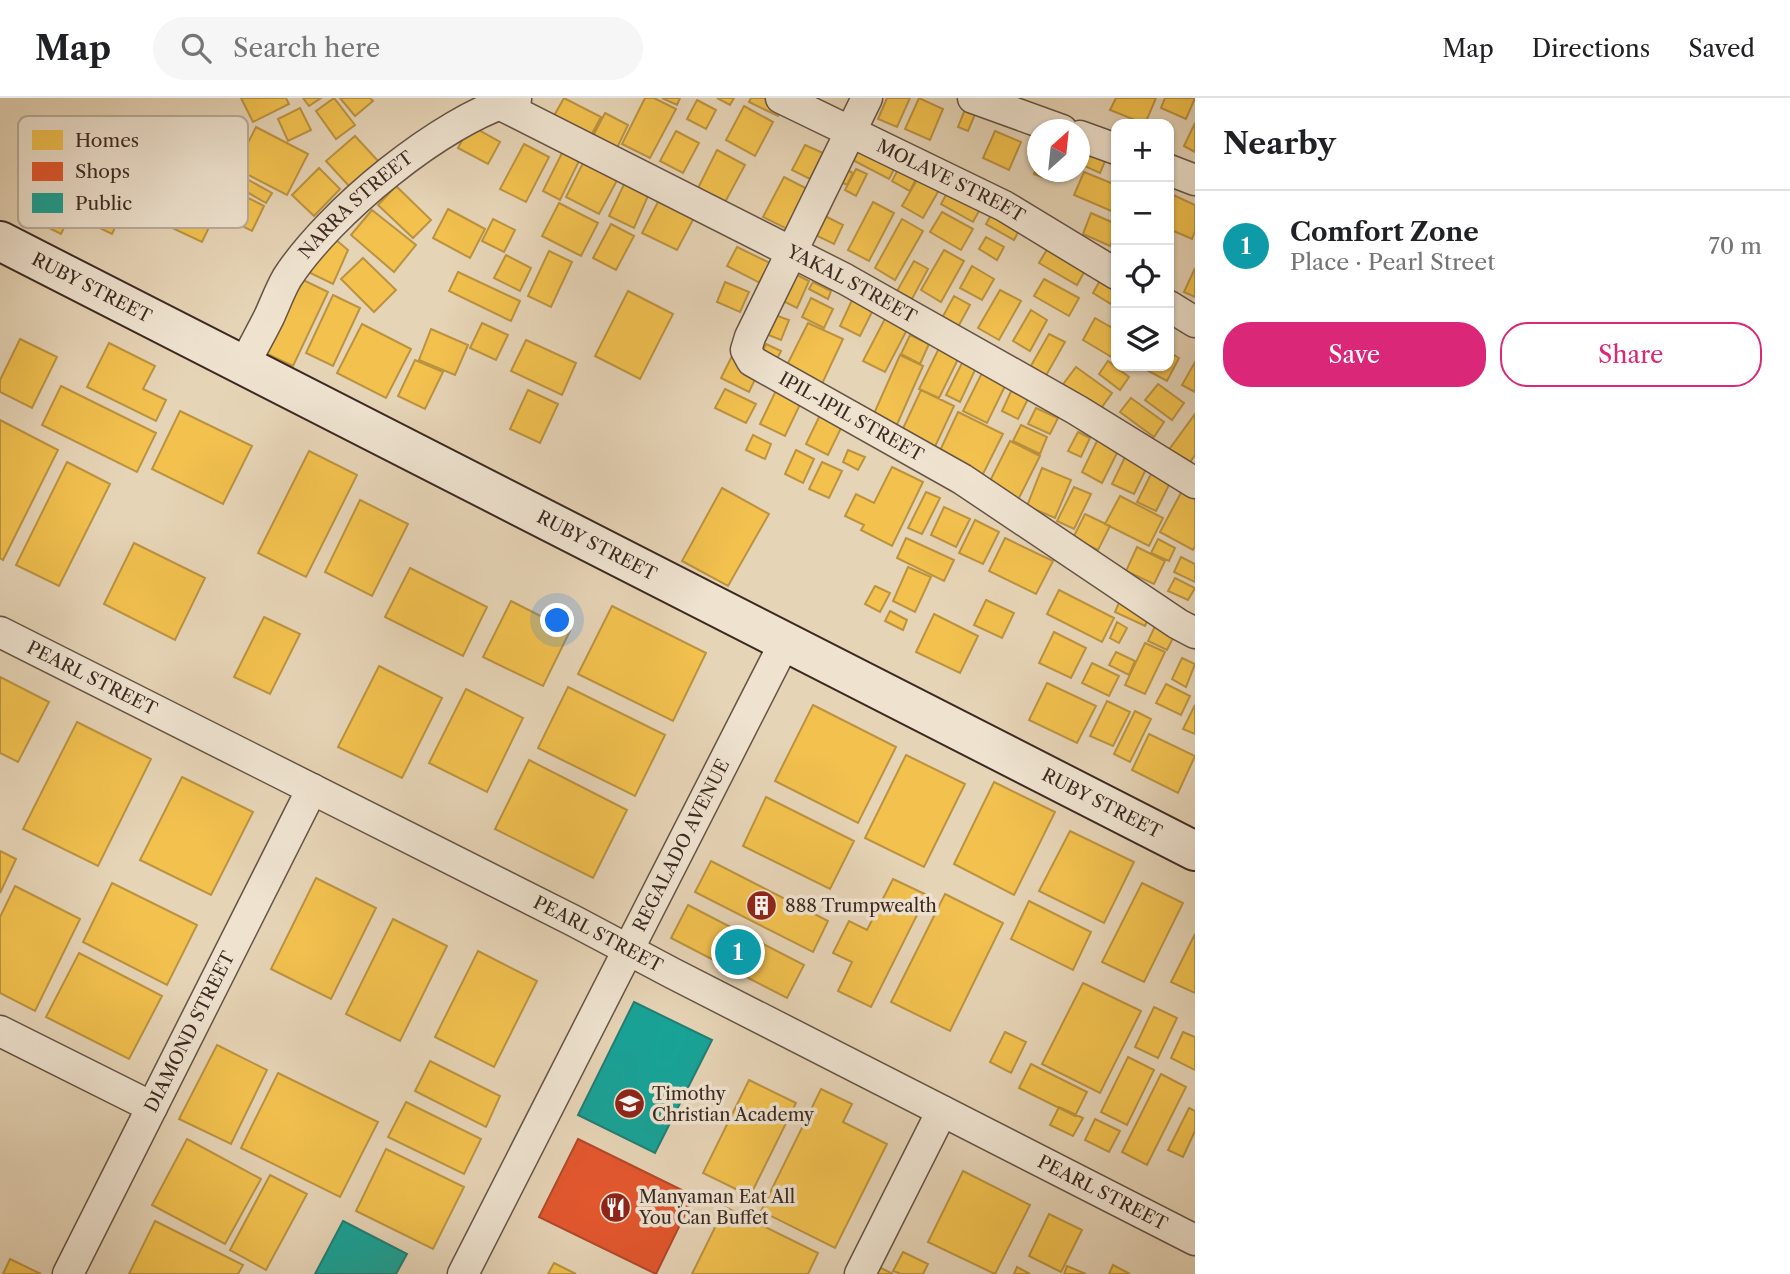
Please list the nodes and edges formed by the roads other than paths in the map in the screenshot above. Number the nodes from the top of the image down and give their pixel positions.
1 (781, 98) edge
2 (867, 98) edge
3 (972, 98) edge
4 (510, 101) edge
5 (1029, 119) edge
6 (851, 132) junction
7 (1090, 140) edge
8 (1111, 147) edge
9 (1174, 172) edge
10 (1195, 180) edge
11 (0, 241) edge
12 (793, 251) junction
13 (1111, 271) edge
14 (1172, 308) edge
15 (1195, 322) edge
16 (244, 365) junction
17 (1195, 483) edge
18 (0, 632) edge
19 (1195, 633) edge
20 (785, 642) junction
21 (312, 789) junction
22 (1195, 850) edge
23 (628, 950) junction
24 (0, 1031) edge
25 (152, 1107) junction
26 (942, 1111) junction
27 (1195, 1240) edge
28 (68, 1274) edge
29 (463, 1274) edge
30 (860, 1274) edge

1 - 6 street, MOLAVE STREET
2 - 6 street, IPIL-IPIL STREET
3 - 5 street
4 - 12 street, YAKAL STREET
4 - 16 street, NARRA STREET
6 - 12 street, IPIL-IPIL STREET
6 - 13 street, MOLAVE STREET
7 - 8 street
9 - 10 street
11 - 16 street, RUBY STREET
12 - 17 street, YAKAL STREET
12 - 19 street, IPIL-IPIL STREET
14 - 15 street
16 - 20 street, RUBY STREET
18 - 21 street, PEARL STREET
20 - 22 street, RUBY STREET
20 - 23 street, REGALADO AVENUE
21 - 23 street, PEARL STREET
21 - 25 street, DIAMOND STREET
23 - 26 street, PEARL STREET
23 - 29 street, REGALADO AVENUE
24 - 25 street
25 - 28 street, DIAMOND STREET
26 - 27 street, PEARL STREET
26 - 30 street

